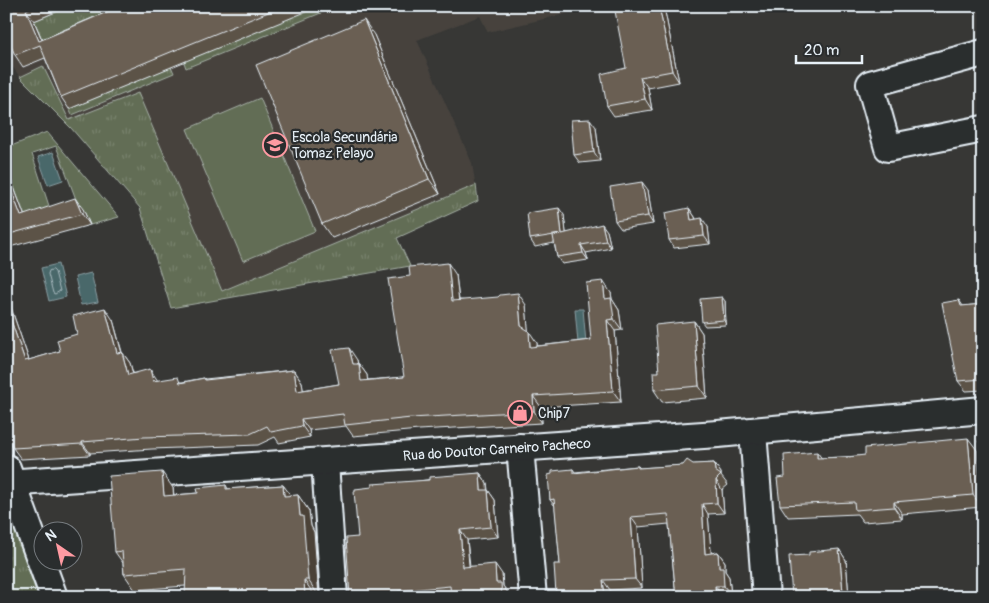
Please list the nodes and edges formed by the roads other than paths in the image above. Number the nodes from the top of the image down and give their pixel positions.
1 (983, 53) edge
2 (981, 136) edge
3 (983, 410) edge
4 (753, 432) junction
5 (520, 448) junction
6 (325, 462) junction
7 (8, 477) edge
8 (54, 597) edge
9 (334, 597) edge
10 (533, 597) edge
11 (766, 597) edge

1 - 2 street
3 - 4 street, Rua do Doutor Carneiro Pacheco
4 - 5 street, Rua do Doutor Carneiro Pacheco
4 - 11 street
5 - 6 street, Rua do Doutor Carneiro Pacheco
5 - 10 street
6 - 7 street, Rua do Doutor Carneiro Pacheco
6 - 9 street
7 - 8 street

